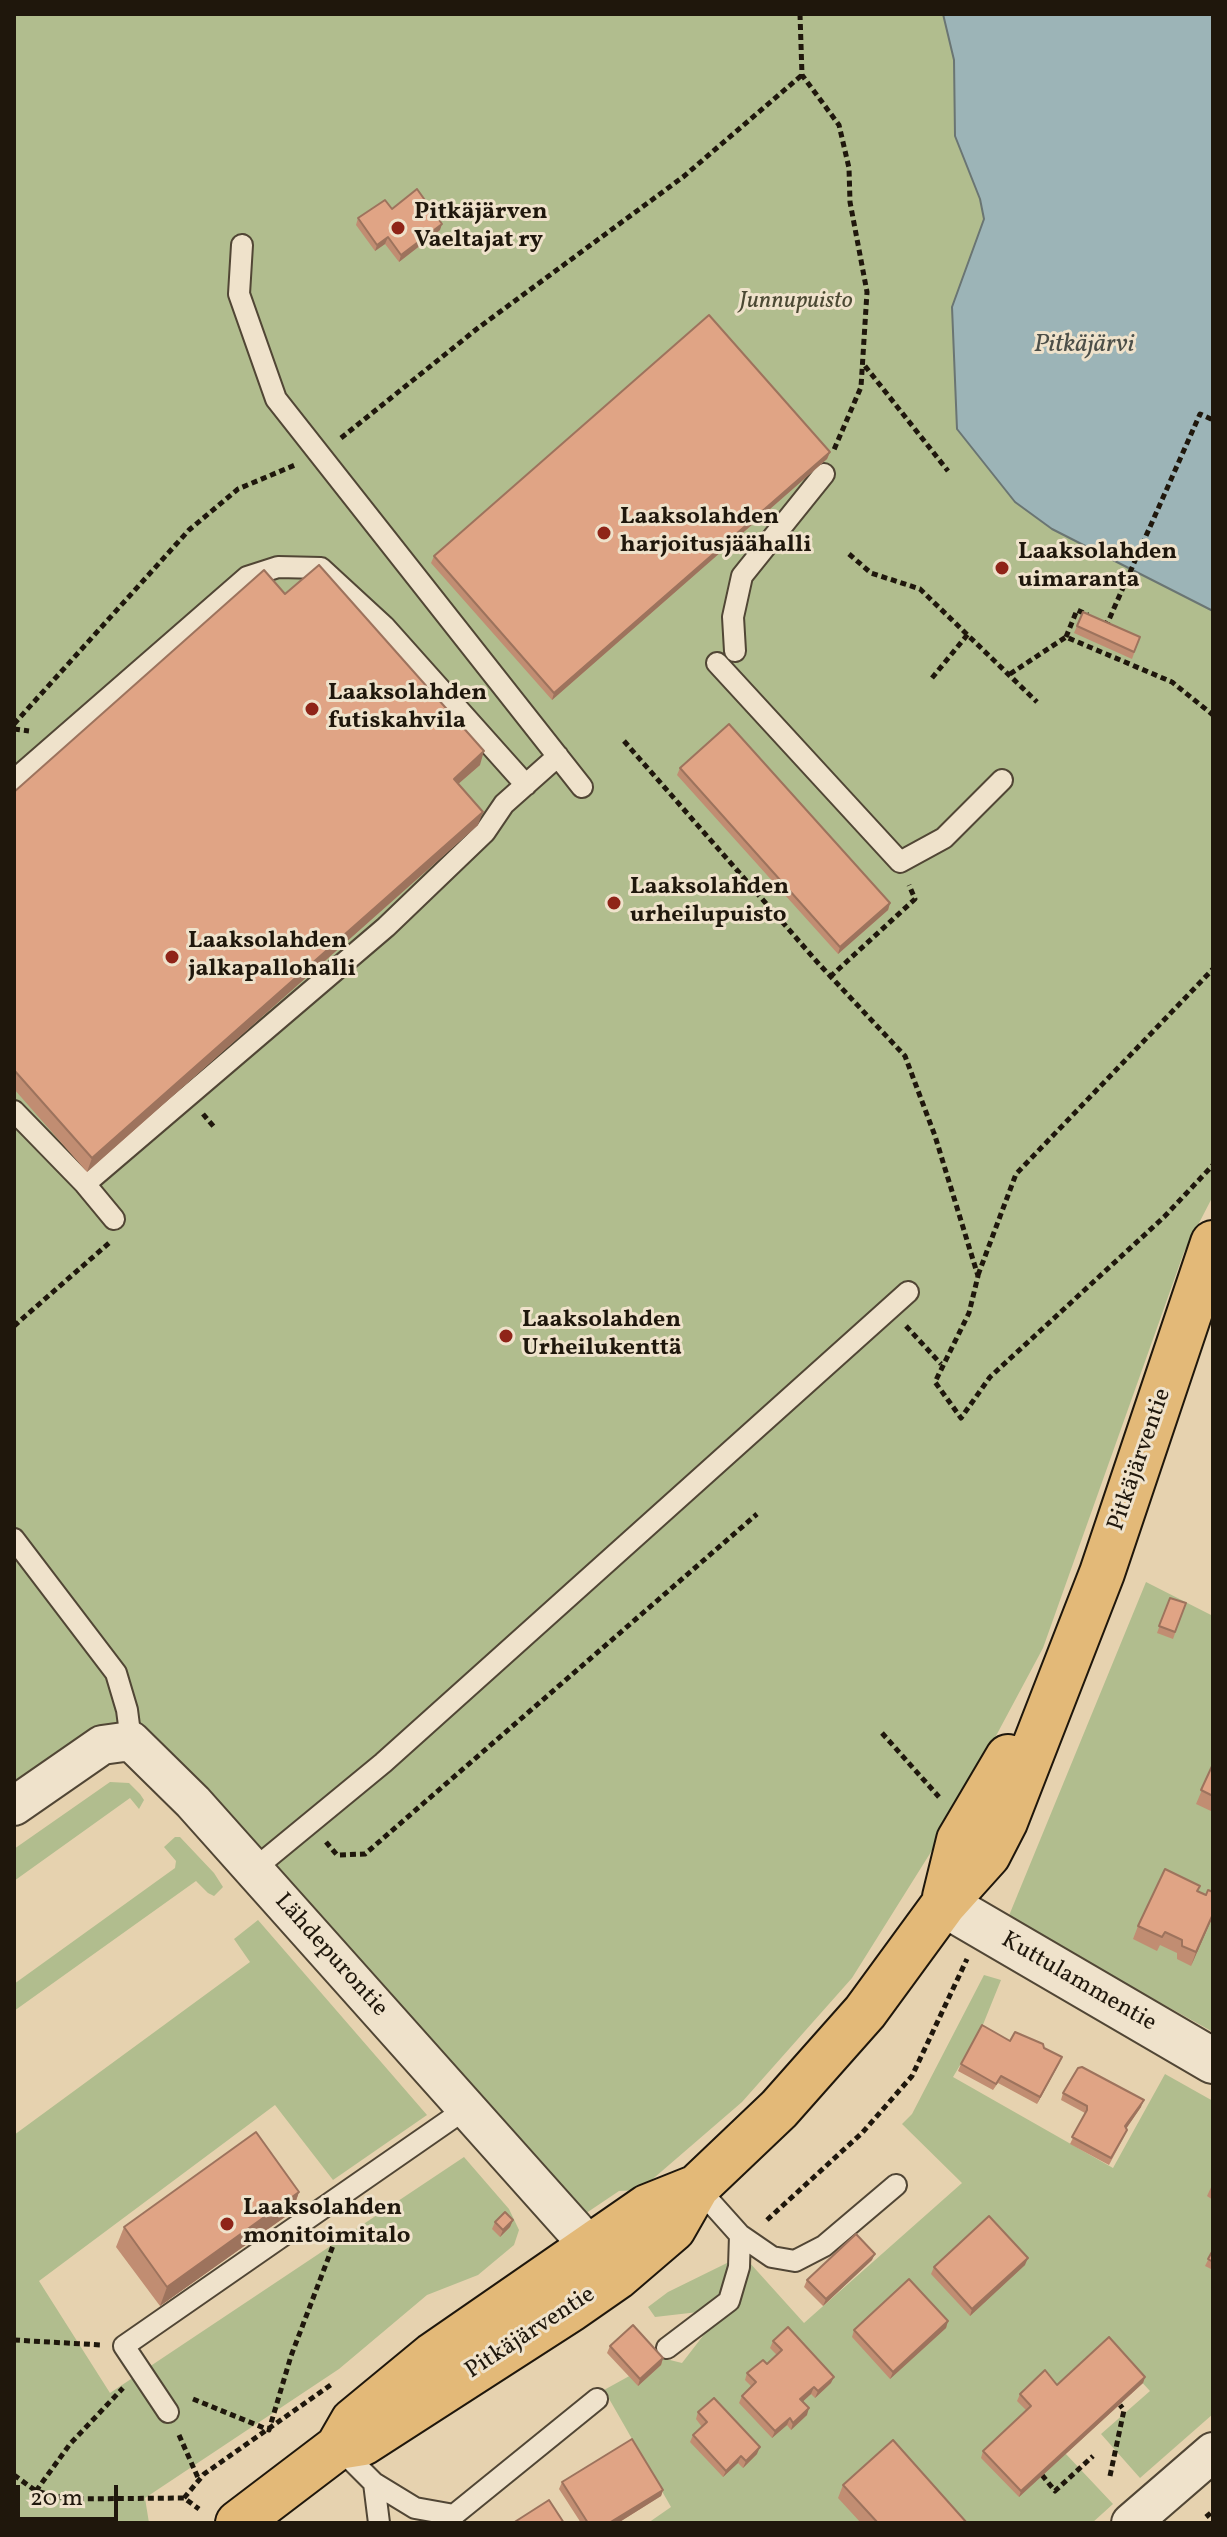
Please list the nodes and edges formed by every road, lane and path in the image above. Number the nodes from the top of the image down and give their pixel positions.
1 (800, 14) edge
2 (802, 75) junction
3 (242, 245) dead end
4 (865, 365) junction
5 (1213, 420) edge
6 (320, 454) junction
7 (948, 471) dead end
8 (824, 474) joint
9 (849, 554) dead end
10 (968, 634) junction
11 (1066, 637) junction
12 (735, 651) dead end
13 (717, 663) dead end
14 (1010, 674) junction
15 (932, 678) dead end
16 (1037, 702) dead end
17 (1213, 715) edge
18 (14, 724) edge
19 (624, 741) dead end
20 (558, 756) junction
21 (14, 780) edge
22 (1002, 780) dead end
23 (526, 785) junction
24 (582, 787) dead end
25 (900, 862) junction
26 (1213, 969) edge
27 (830, 977) junction
28 (14, 1111) edge
29 (1213, 1165) edge
30 (85, 1184) junction
31 (114, 1229) joint
32 (1213, 1243) edge
33 (978, 1276) junction
34 (908, 1292) dead end
35 (889, 1307) junction
36 (14, 1326) edge
37 (941, 1364) junction
38 (757, 1514) dead end
39 (14, 1539) edge
40 (131, 1741) junction
41 (14, 1806) edge
42 (310, 1823) junction
43 (253, 1870) junction
44 (944, 1904) junction
45 (1213, 2061) edge
46 (467, 2108) junction
47 (356, 2184) junction
48 (896, 2185) dead end
49 (697, 2187) junction
50 (740, 2235) junction
51 (603, 2262) junction
52 (14, 2340) edge
53 (124, 2346) junction
54 (667, 2348) dead end
55 (144, 2376) junction
56 (341, 2377) dead end
57 (597, 2399) dead end
58 (1120, 2405) edge
59 (168, 2412) joint
60 (269, 2430) junction
61 (338, 2447) junction
62 (1213, 2452) edge
63 (1093, 2456) dead end
64 (14, 2475) edge
65 (1042, 2475) edge
66 (1110, 2476) dead end
67 (199, 2480) junction
68 (374, 2483) junction
69 (36, 2491) junction
70 (184, 2498) junction
71 (1213, 2511) edge
72 (219, 2516) edge
73 (1206, 2517) dead end
74 (379, 2523) edge
75 (1131, 2523) edge

1 - 2 path
2 - 4 path
2 - 6 path
3 - 6 lane
4 - 7 path
4 - 8 path
5 - 11 path
6 - 18 path
6 - 20 lane
8 - 12 lane
9 - 10 path
10 - 14 path
10 - 15 path
11 - 14 path
11 - 17 path
13 - 25 lane
14 - 16 path
19 - 27 path
20 - 23 lane
20 - 24 lane
21 - 23 lane
22 - 25 lane
23 - 30 lane
25 - 27 path
26 - 33 path
27 - 33 path
28 - 30 lane
29 - 37 path
30 - 31 lane
31 - 36 path
32 - 44 main road, Pitkäjärventie
33 - 37 path
34 - 35 lane
35 - 37 path
35 - 42 lane
38 - 42 path
39 - 40 lane
40 - 41 street
40 - 43 street, Lähdepurontie
42 - 43 lane
43 - 46 street, Lähdepurontie
44 - 45 street, Kuttulammentie
44 - 49 main road, Pitkäjärventie
46 - 47 lane
46 - 51 street, Lähdepurontie
47 - 53 lane
47 - 60 path
48 - 50 lane
49 - 50 lane
49 - 51 main road, Pitkäjärventie
50 - 54 lane
51 - 61 main road, Pitkäjärventie
52 - 53 path
53 - 55 lane
55 - 59 lane
55 - 60 path
55 - 69 path
56 - 60 path
57 - 68 lane
58 - 66 path
59 - 67 path
60 - 67 path
61 - 68 lane
61 - 72 main road, Pitkäjärventie
62 - 75 street
63 - 65 path
64 - 69 path
67 - 70 path
68 - 74 lane
69 - 70 path
70 - 72 path
71 - 73 path

